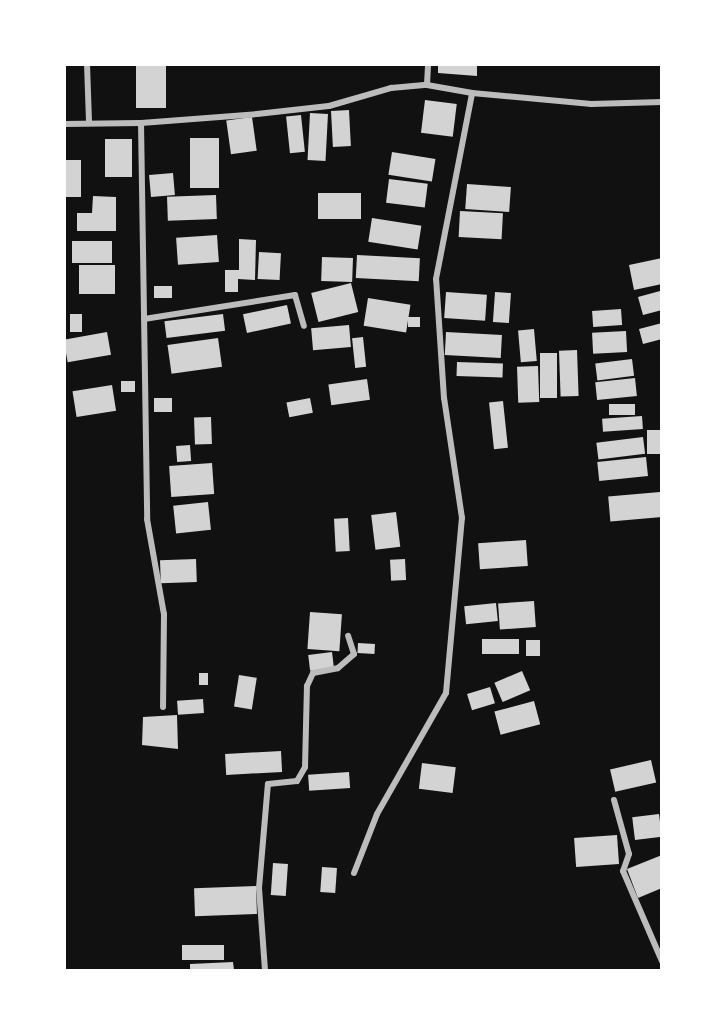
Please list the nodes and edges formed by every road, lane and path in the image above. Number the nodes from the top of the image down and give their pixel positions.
1 (87, 64) edge
2 (428, 64) edge
3 (427, 85) junction
4 (472, 93) junction
5 (662, 102) edge
6 (89, 122) junction
7 (141, 123) junction
8 (64, 124) edge
9 (144, 319) junction
10 (304, 326) dead end
11 (348, 636) dead end
12 (163, 707) dead end
13 (614, 800) dead end
14 (354, 873) dead end
15 (662, 961) edge
16 (265, 970) edge

1 - 6 street
2 - 3 street
3 - 4 street
3 - 7 street
4 - 5 street
4 - 14 street
6 - 7 street
6 - 8 street
7 - 9 street
9 - 10 street
9 - 12 street
11 - 16 street
13 - 15 street

